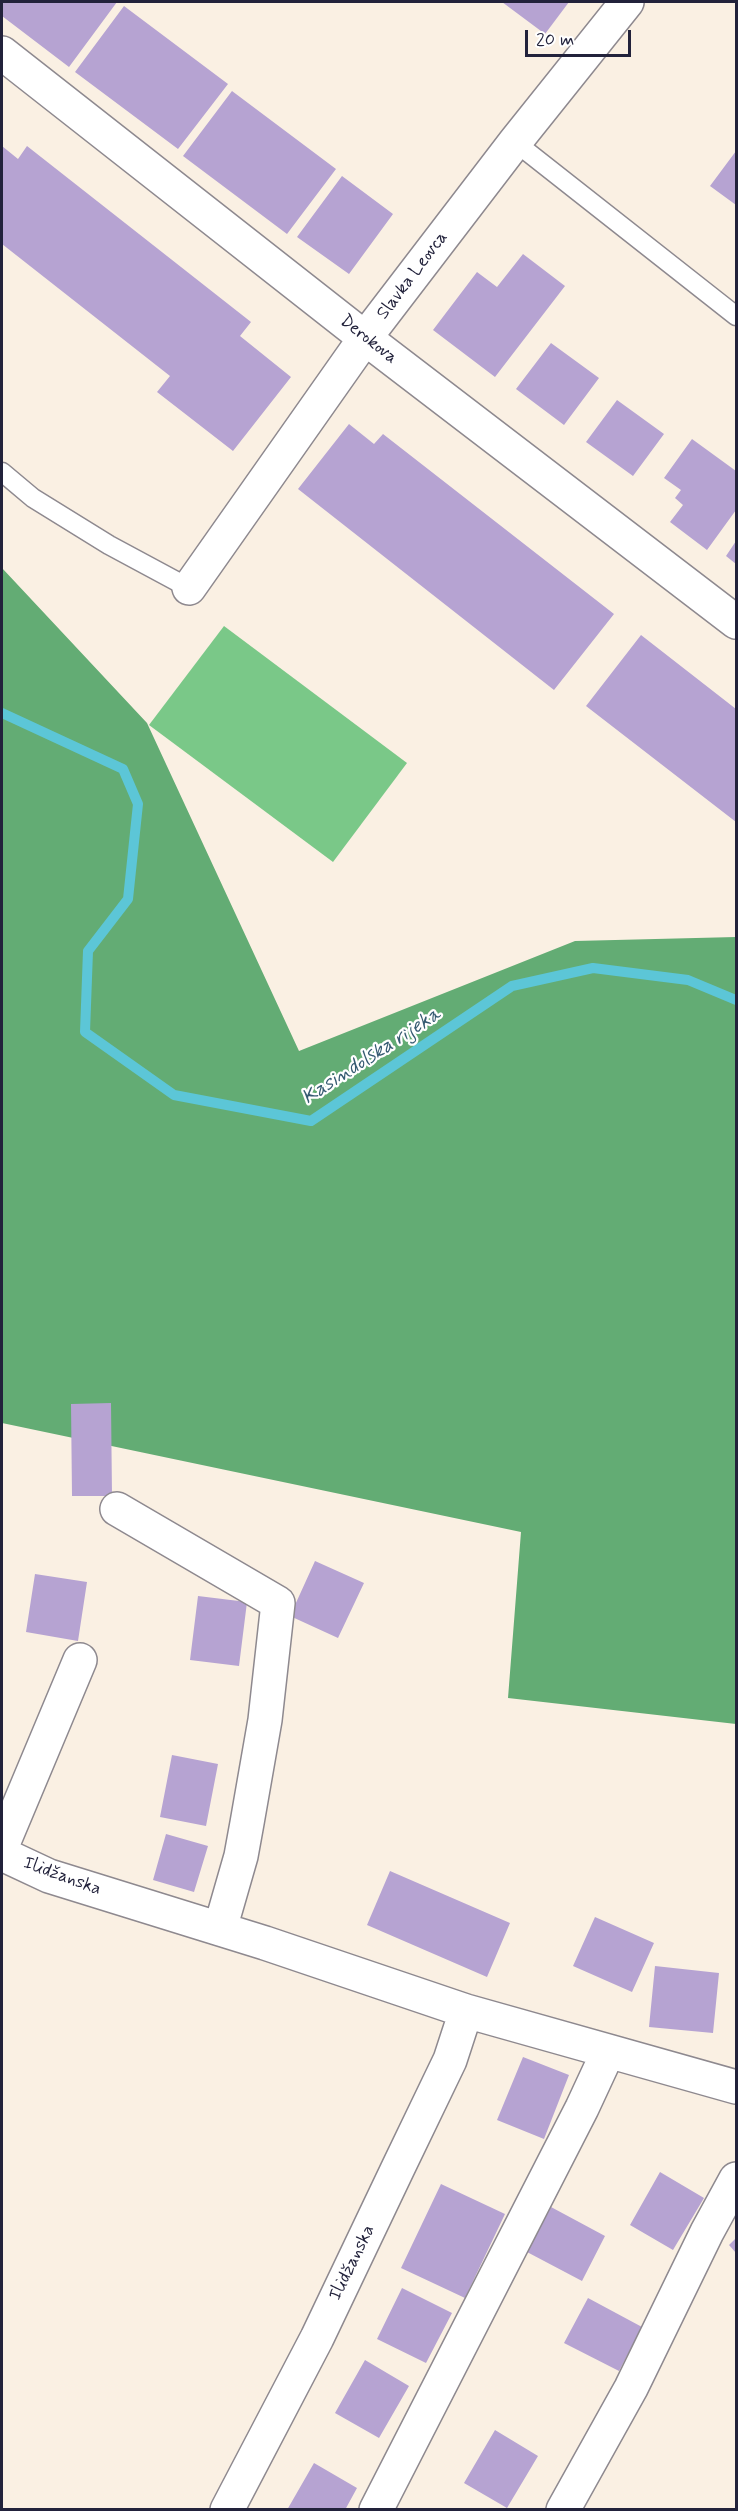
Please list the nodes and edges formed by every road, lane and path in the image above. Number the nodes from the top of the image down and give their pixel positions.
1 (627, 2) edge
2 (2, 53) edge
3 (515, 142) junction
4 (736, 316) edge
5 (365, 338) junction
6 (2, 472) edge
7 (189, 588) joint
8 (736, 622) edge
9 (117, 1509) dead end
10 (80, 1660) dead end
11 (2, 1846) edge
12 (2, 1854) edge
13 (220, 1929) junction
14 (465, 2011) junction
15 (608, 2052) junction
16 (736, 2087) edge
17 (736, 2179) edge
18 (226, 2510) edge
19 (376, 2510) edge
20 (563, 2510) edge

1 - 3 street, Slavka Leovca
2 - 5 street, Derokova
3 - 4 lane
3 - 5 street, Slavka Leovca
5 - 7 street, Slavka Leovca
5 - 8 street, Derokova
6 - 7 lane
9 - 13 street
10 - 11 street
12 - 13 street, Ilidžanska
13 - 14 street, Ilidžanska
14 - 15 street, Ilidžanska
14 - 18 street, Ilidžanska
15 - 16 street, Ilidžanska
15 - 19 street
17 - 20 street

